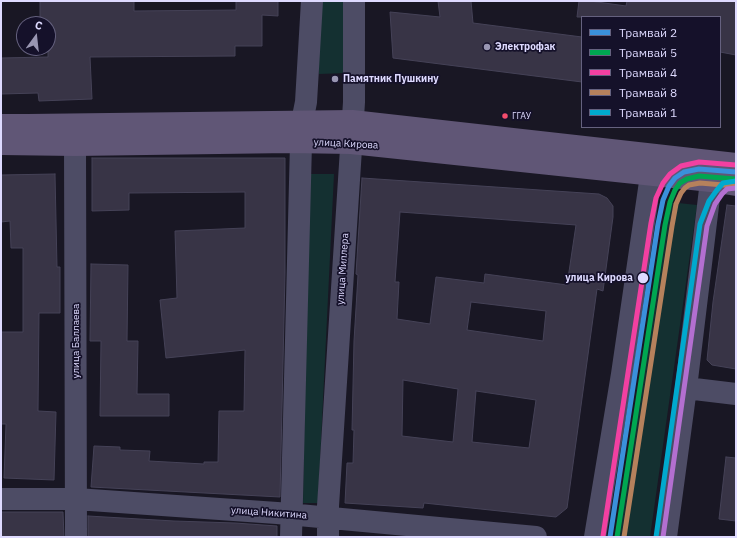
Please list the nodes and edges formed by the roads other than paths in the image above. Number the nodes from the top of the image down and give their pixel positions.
1 (312, 1) edge
2 (354, 1) edge
3 (352, 121) junction
4 (1, 125) edge
5 (301, 132) junction
6 (351, 143) junction
7 (1, 144) edge
8 (75, 145) junction
9 (736, 164) edge
10 (651, 175) junction
11 (711, 182) junction
12 (736, 185) edge
13 (686, 388) junction
14 (736, 394) edge
15 (1, 499) edge
16 (76, 499) junction
17 (292, 514) junction
18 (328, 527) edge
19 (76, 537) edge
20 (291, 537) edge
21 (536, 537) edge
22 (595, 537) edge
23 (666, 537) edge

1 - 5 street
2 - 3 street, улица Миллера
3 - 5 main road, улица Кирова
3 - 6 street, улица Миллера
3 - 9 main road, улица Кирова
4 - 5 main road, улица Кирова
5 - 6 main road, улица Кирова
5 - 8 main road, улица Кирова
5 - 17 street
6 - 10 main road, улица Кирова
6 - 18 street, улица Миллера
7 - 8 main road, улица Кирова
8 - 16 street, улица Баллаева
10 - 11 main road, улица Кирова
10 - 22 street
11 - 12 main road, улица Кирова
11 - 13 street
13 - 14 street
13 - 23 street
15 - 16 street, улица Никитина
16 - 17 street, улица Никитина
16 - 19 street, улица Баллаева
17 - 18 street, улица Никитина
17 - 20 street
18 - 21 street, улица Никитина

